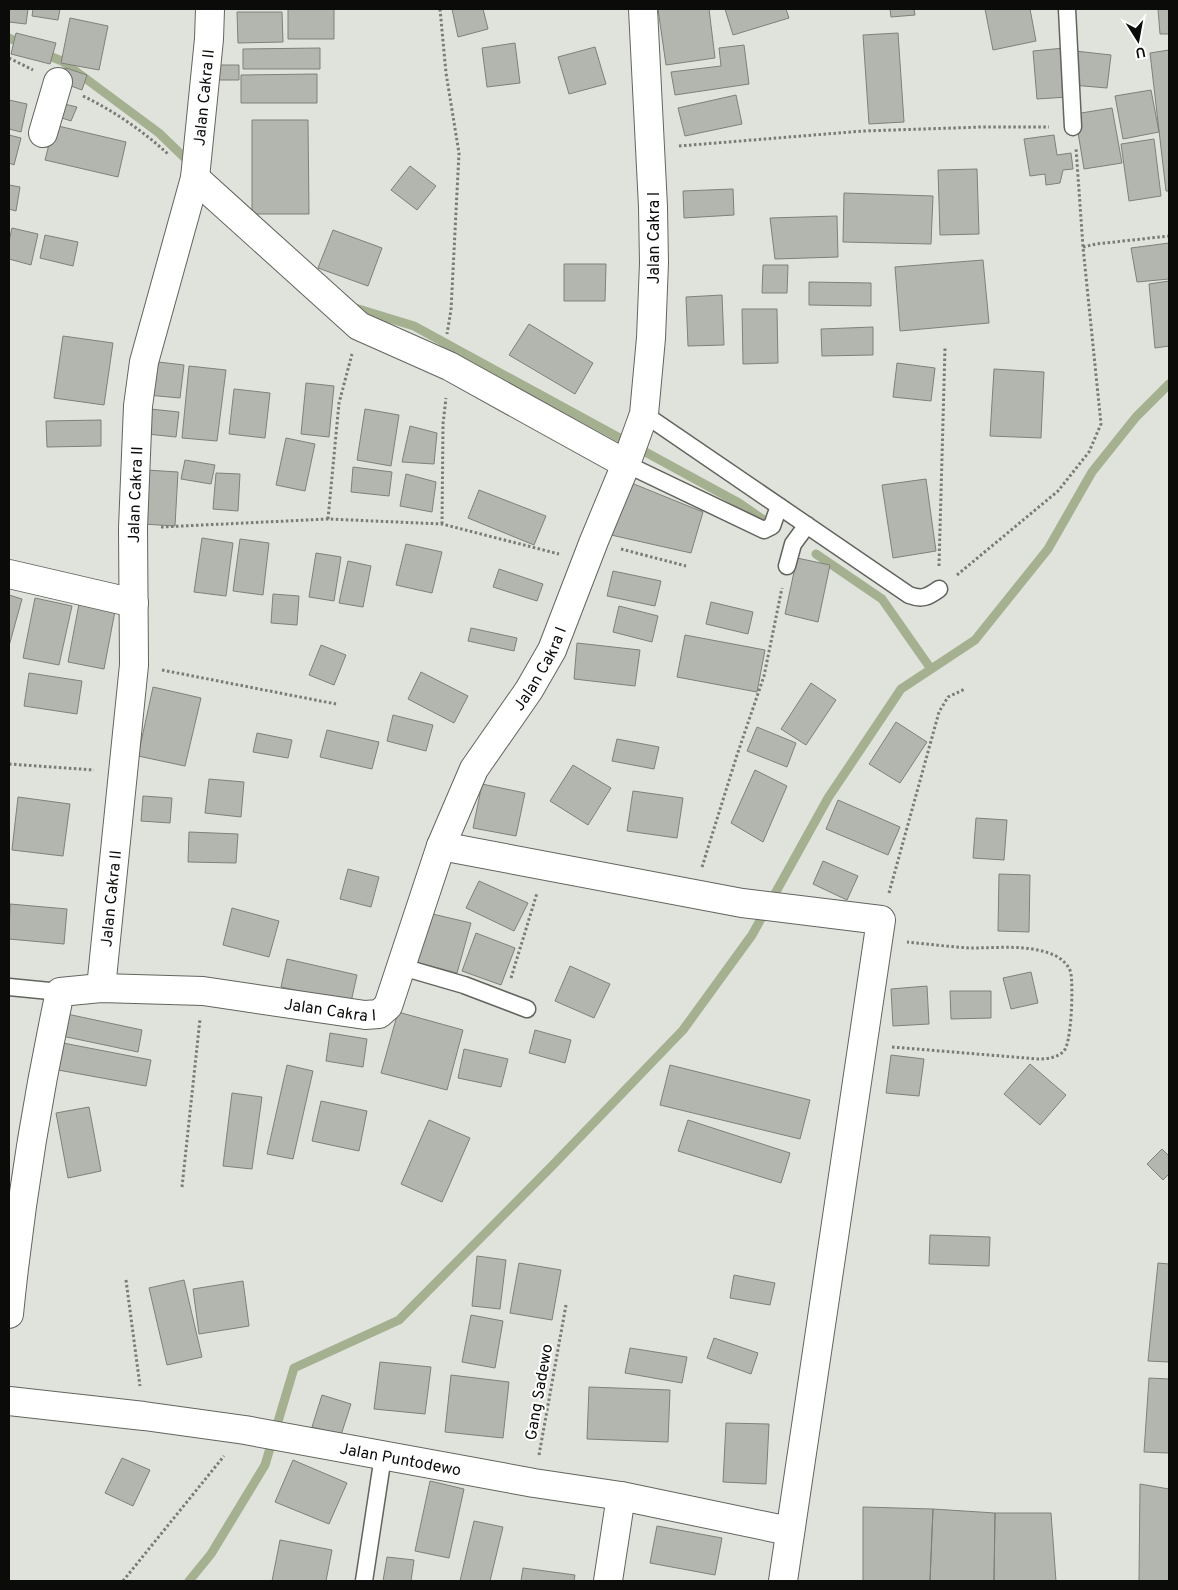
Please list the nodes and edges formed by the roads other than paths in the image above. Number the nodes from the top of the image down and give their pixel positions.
1 (210, 9) edge
2 (643, 9) edge
3 (1067, 9) edge
4 (58, 82) road end
5 (1073, 126) road end
6 (43, 133) dead end
7 (196, 172) junction
8 (642, 421) junction
9 (628, 460) junction
10 (776, 516) junction
11 (807, 525) junction
12 (787, 566) road end
13 (9, 574) edge
14 (939, 590) road end
15 (134, 603) junction
16 (442, 846) junction
17 (402, 967) junction
18 (9, 987) edge
19 (101, 988) junction
20 (60, 992) junction
21 (527, 1009) dead end
22 (9, 1314) edge
23 (9, 1400) edge
24 (383, 1456) junction
25 (621, 1496) junction
26 (790, 1531) junction
27 (364, 1581) edge
28 (608, 1581) edge
29 (783, 1581) edge

1 - 7 street, Jalan Cakra II
2 - 8 street, Jalan Cakra I
3 - 5 lane
4 - 6 street
7 - 9 street
7 - 15 street, Jalan Cakra II
8 - 9 street, Jalan Cakra I
8 - 10 lane
9 - 10 lane
9 - 16 street, Jalan Cakra I
10 - 11 lane
11 - 12 lane
11 - 14 lane
13 - 15 street
15 - 19 street, Jalan Cakra II
16 - 17 street, Jalan Cakra I
16 - 26 street
17 - 19 street, Jalan Cakra I
17 - 21 lane
18 - 20 lane
19 - 20 street, Jalan Cakra I
20 - 22 street
23 - 24 street, Jalan Puntodewo
24 - 25 street, Jalan Puntodewo
24 - 27 lane
25 - 26 street, Jalan Puntodewo
25 - 28 street
26 - 29 street

